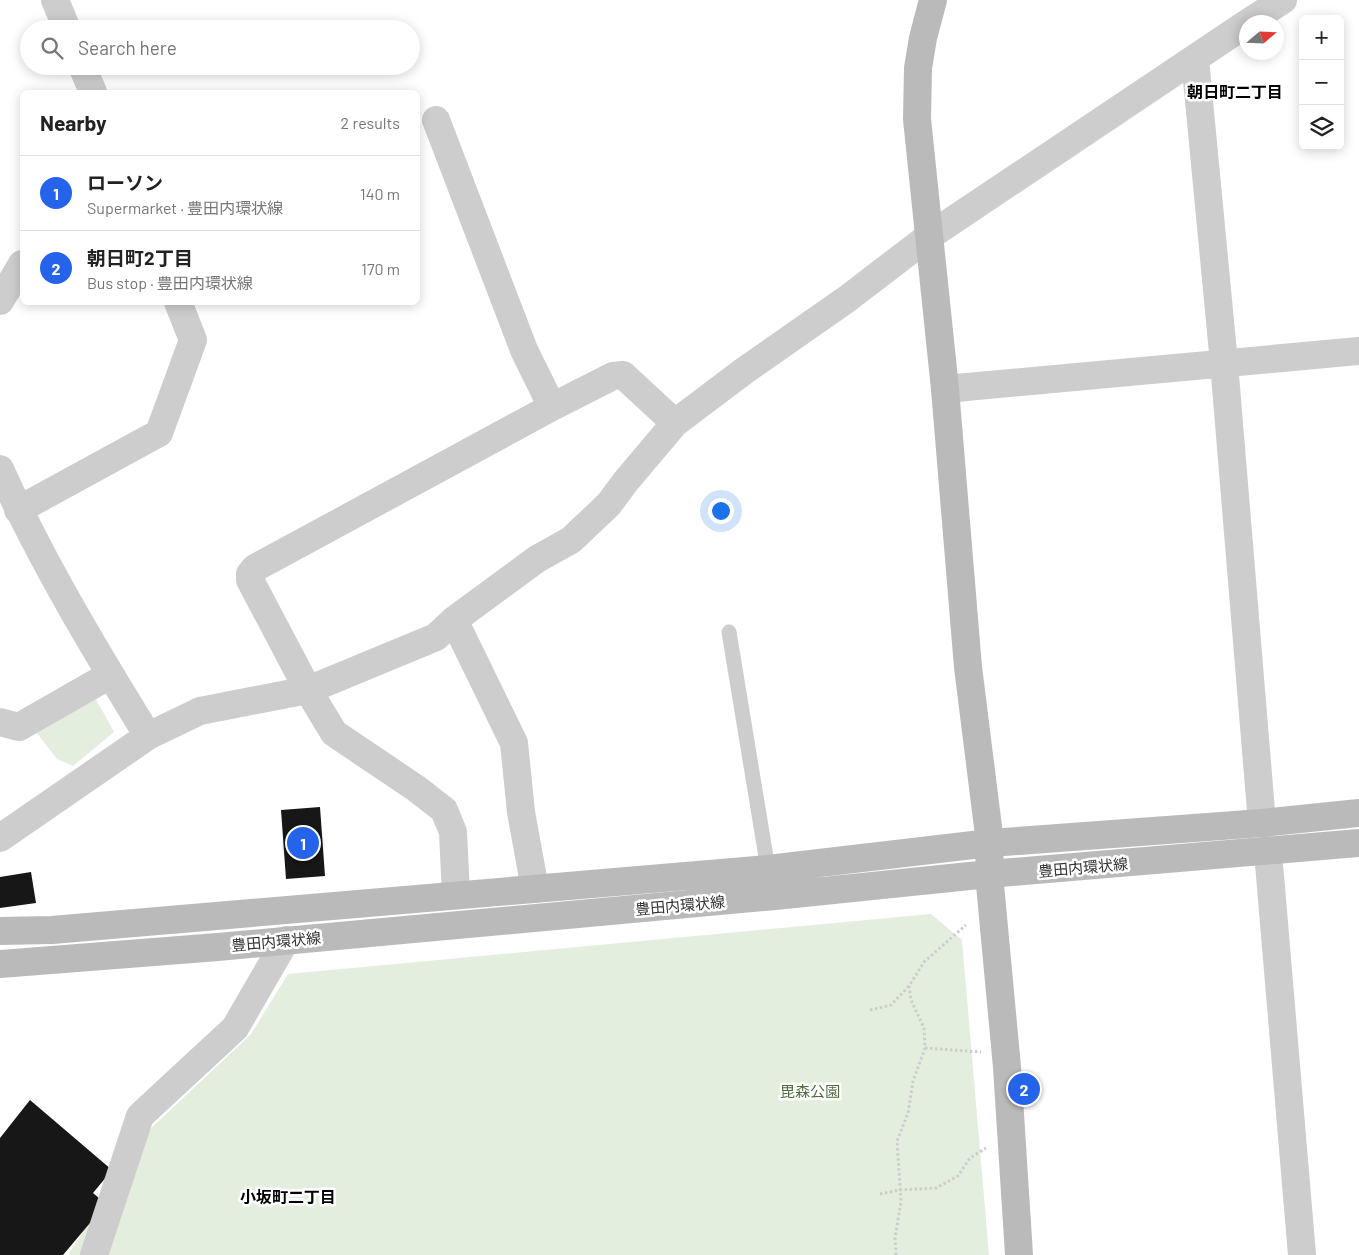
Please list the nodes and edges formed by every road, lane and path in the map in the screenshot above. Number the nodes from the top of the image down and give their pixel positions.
1 (55, 0) edge
2 (933, 0) edge
3 (1283, 0) edge
4 (1260, 15) edge
5 (63, 20) edge
6 (1239, 29) edge
7 (1195, 59) junction
8 (86, 75) edge
9 (92, 90) edge
10 (436, 120) dead end
11 (928, 237) junction
12 (20, 267) edge
13 (0, 301) edge
14 (179, 305) edge
15 (1359, 351) edge
16 (1224, 363) junction
17 (945, 389) junction
18 (552, 407) junction
19 (675, 424) junction
20 (0, 469) edge
21 (18, 510) junction
22 (454, 620) junction
23 (729, 632) dead end
24 (110, 675) junction
25 (308, 690) junction
26 (0, 722) edge
27 (148, 736) junction
28 (1359, 813) edge
29 (1262, 823) junction
30 (0, 838) edge
31 (990, 843) junction
32 (1359, 843) edge
33 (1268, 852) junction
34 (768, 868) junction
35 (989, 874) junction
36 (534, 889) junction
37 (456, 894) junction
38 (992, 902) junction
39 (0, 931) edge
40 (286, 940) junction
41 (0, 964) edge
42 (909, 986) junction
43 (870, 1010) dead end
44 (925, 1048) junction
45 (1006, 1053) junction
46 (1011, 1131) junction
47 (900, 1190) junction
48 (880, 1194) dead end
49 (94, 1255) edge
50 (896, 1255) edge
51 (1019, 1255) edge
52 (1302, 1255) edge

1 - 5 street
2 - 11 street
3 - 4 street
6 - 7 street
7 - 11 street
7 - 16 street
8 - 9 street
10 - 18 street
11 - 17 street
11 - 19 street
12 - 13 street
14 - 21 street
15 - 16 street
16 - 17 street
16 - 29 street
17 - 31 street
18 - 19 street
18 - 25 street
19 - 22 street
20 - 21 street
21 - 24 street
22 - 25 street
22 - 36 street
23 - 34 lane
24 - 26 street
24 - 27 street
25 - 27 street
25 - 37 street
27 - 30 street
28 - 29 street, 豊田内環状線
29 - 31 street, 豊田内環状線
31 - 34 street, 豊田内環状線
31 - 35 street
32 - 33 street, 豊田内環状線
33 - 35 street, 豊田内環状線
33 - 52 street
34 - 36 street, 豊田内環状線
35 - 38 street
35 - 40 street, 豊田内環状線
36 - 37 street, 豊田内環状線
37 - 39 street, 豊田内環状線
38 - 42 path
38 - 45 street
40 - 41 street, 豊田内環状線
40 - 49 street
42 - 43 path
42 - 44 path
44 - 45 path
44 - 47 path
45 - 46 street
46 - 47 path
46 - 51 street
47 - 48 path
47 - 50 path

